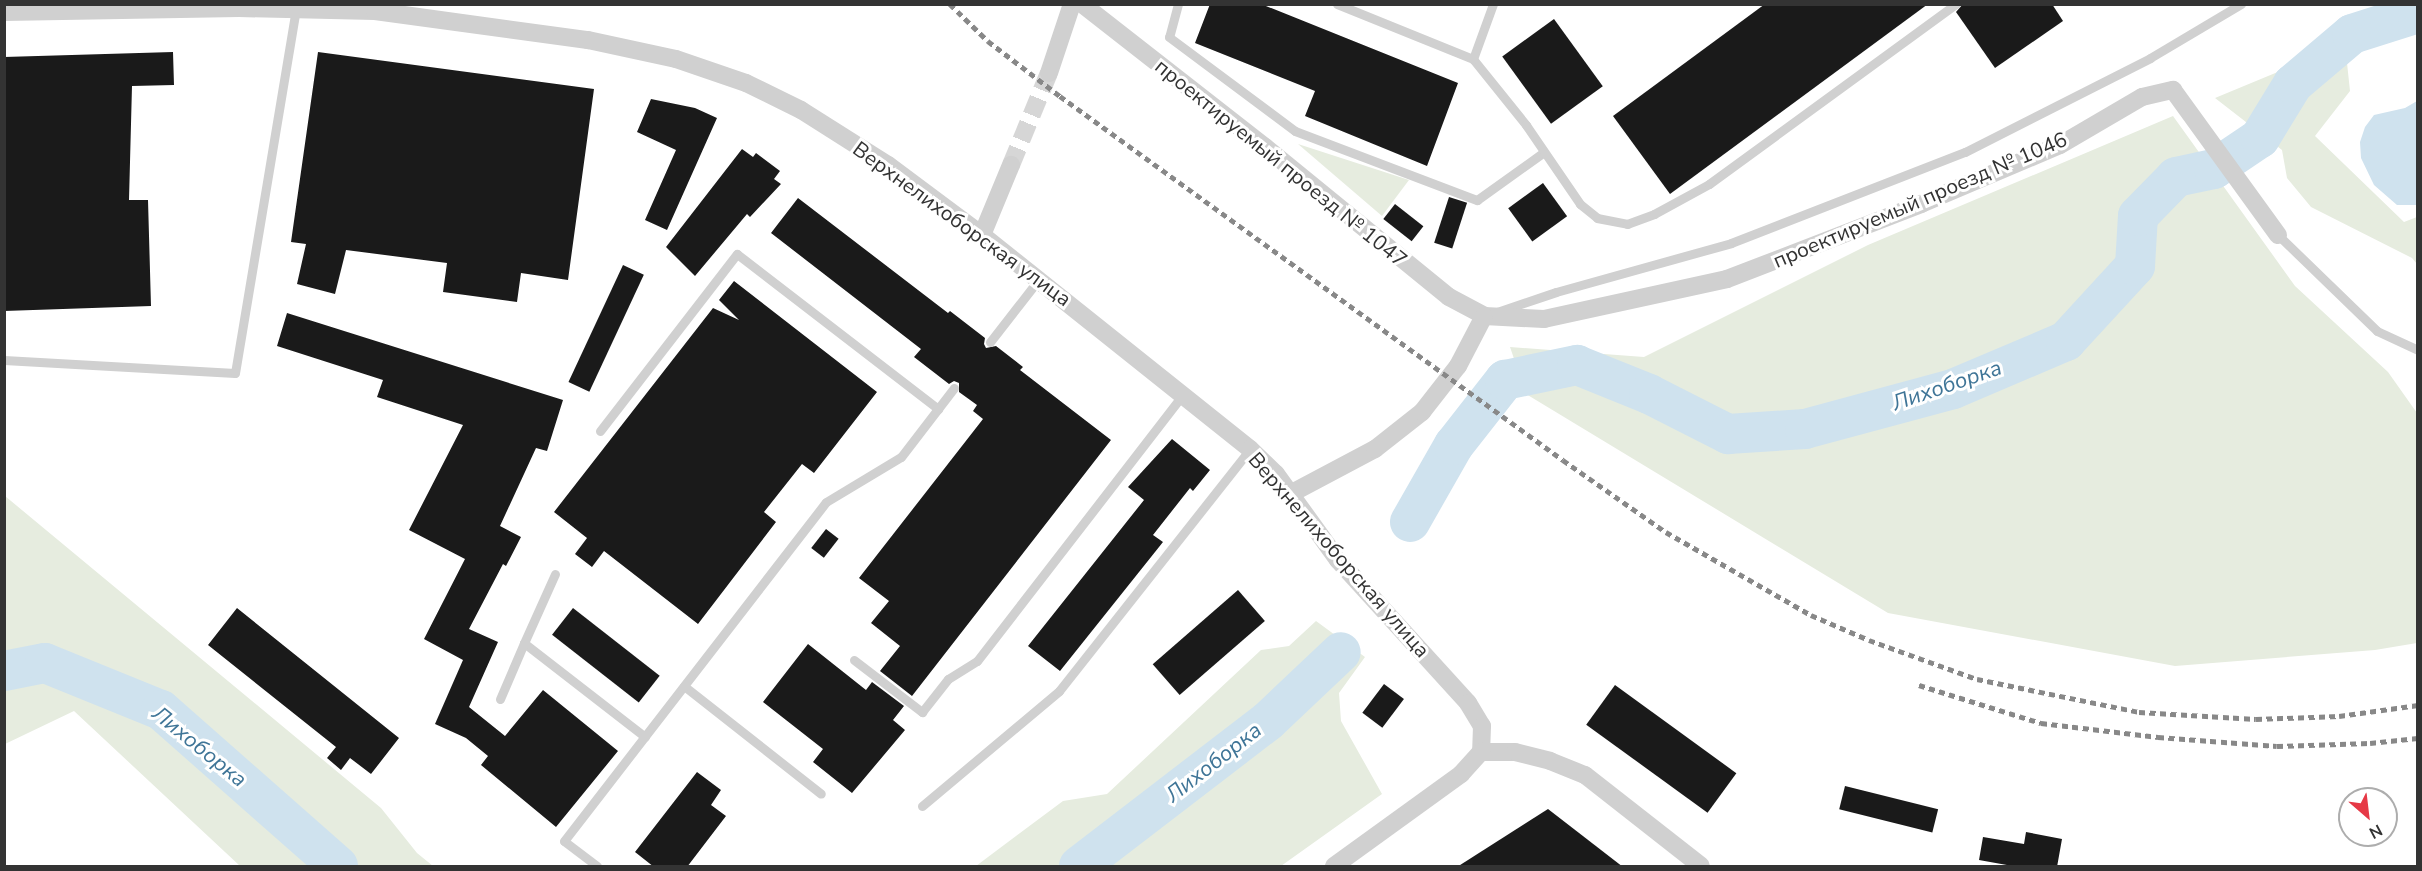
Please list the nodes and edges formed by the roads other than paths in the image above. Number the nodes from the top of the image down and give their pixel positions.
1 (1072, 4) edge
2 (1082, 4) edge
3 (1178, 4) edge
4 (1337, 4) edge
5 (1493, 4) edge
6 (1956, 4) edge
7 (2241, 4) edge
8 (307, 7) edge
9 (4, 12) edge
10 (1473, 59) junction
11 (1049, 73) tunnel mouth
12 (1544, 152) junction
13 (1011, 165) tunnel mouth
14 (982, 235) junction
15 (2278, 235) joint
16 (1039, 279) junction
17 (1484, 316) junction
18 (990, 342) dead end
19 (2418, 350) edge
20 (4, 360) edge
21 (954, 388) dead end
22 (1183, 394) junction
23 (938, 410) junction
24 (600, 431) dead end
25 (1250, 449) junction
26 (1290, 494) junction
27 (555, 574) dead end
28 (524, 643) junction
29 (854, 660) dead end
30 (684, 686) junction
31 (500, 699) dead end
32 (645, 737) junction
33 (1481, 752) junction
34 (821, 794) dead end
35 (921, 806) dead end
36 (597, 867) edge
37 (1334, 867) edge
38 (1701, 867) edge

1 - 11 street
2 - 17 street, проектируемый проезд № 1047
3 - 12 lane
4 - 10 lane
5 - 10 lane
6 - 12 lane
7 - 17 lane
8 - 9 street, Верхнелихоборская улица
8 - 14 street, Верхнелихоборская улица
8 - 20 lane
10 - 12 lane
13 - 14 street
14 - 16 street, Верхнелихоборская улица
15 - 17 street, проектируемый проезд № 1046
15 - 19 lane
16 - 18 lane
16 - 22 street, Верхнелихоборская улица
17 - 26 street
21 - 23 lane
22 - 25 street, Верхнелихоборская улица
22 - 29 lane
23 - 24 lane
23 - 30 lane
25 - 26 street, Верхнелихоборская улица
25 - 35 lane
26 - 33 street, Верхнелихоборская улица
27 - 28 lane
28 - 31 lane
28 - 32 lane
30 - 32 lane
30 - 34 lane
32 - 36 lane
33 - 37 street
33 - 38 street

